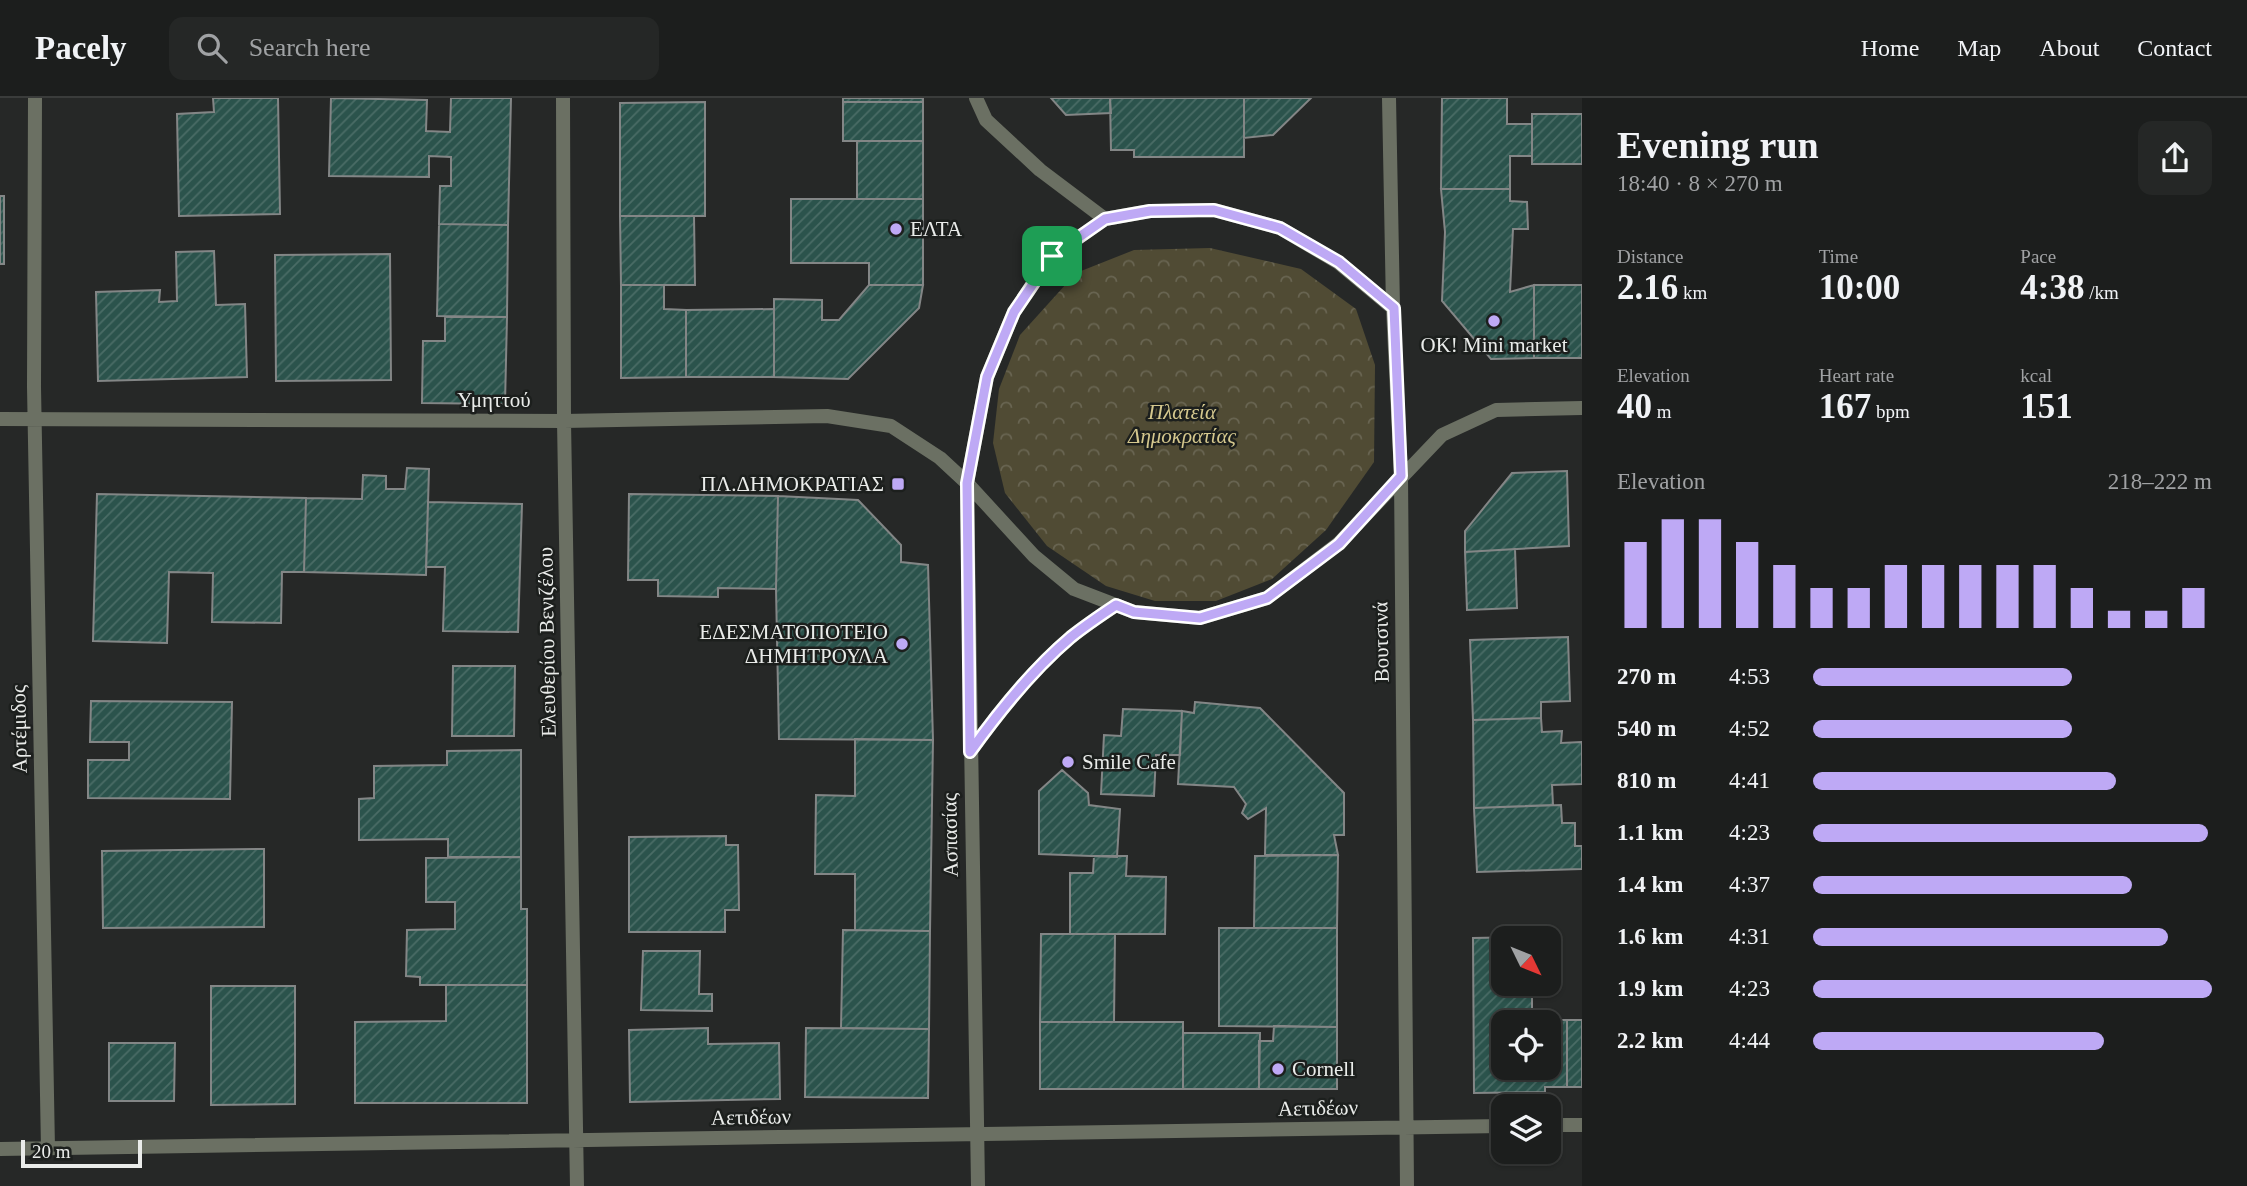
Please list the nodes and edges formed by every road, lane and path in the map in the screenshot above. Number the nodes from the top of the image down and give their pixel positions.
1 (35, 98) edge
2 (563, 98) edge
3 (976, 98) edge
4 (1389, 98) edge
5 (1105, 219) junction
6 (1394, 308) junction
7 (1582, 408) edge
8 (35, 418) junction
9 (0, 419) edge
10 (564, 421) junction
11 (1401, 476) junction
12 (967, 483) junction
13 (1116, 605) junction
14 (970, 752) junction
15 (1561, 1125) edge
16 (1582, 1125) edge
17 (1491, 1126) edge
18 (1407, 1128) junction
19 (977, 1134) junction
20 (576, 1140) junction
21 (0, 1149) edge
22 (48, 1149) junction
23 (577, 1186) edge
24 (978, 1186) edge
25 (1406, 1186) edge

1 - 8 street, Αρτέμιδος
2 - 10 street, Ελευθερίου Βενιζέλου
3 - 5 street
4 - 6 street, Βουτσινά
5 - 6 street
5 - 12 street, Ασπασίας
6 - 11 street, Βουτσινά
7 - 11 street
8 - 9 street, Υμηττού
8 - 10 street, Υμηττού
8 - 22 street, Αρτέμιδος
10 - 12 street, Υμηττού
10 - 20 street, Ελευθερίου Βενιζέλου
11 - 13 street, Υμηττού
11 - 18 street, Βουτσινά
12 - 13 street, Υμηττού
12 - 14 street, Ασπασίας
13 - 14 street
14 - 19 street, Ασπασίας
15 - 16 street
17 - 18 street, Αετιδέων
18 - 19 street, Αετιδέων
18 - 25 street, Βουτσινά
19 - 20 street, Αετιδέων
19 - 24 street, Ασπασίας
20 - 22 street, Αετιδέων
20 - 23 street, Ελευθερίου Βενιζέλου
21 - 22 street, Αετιδέων

